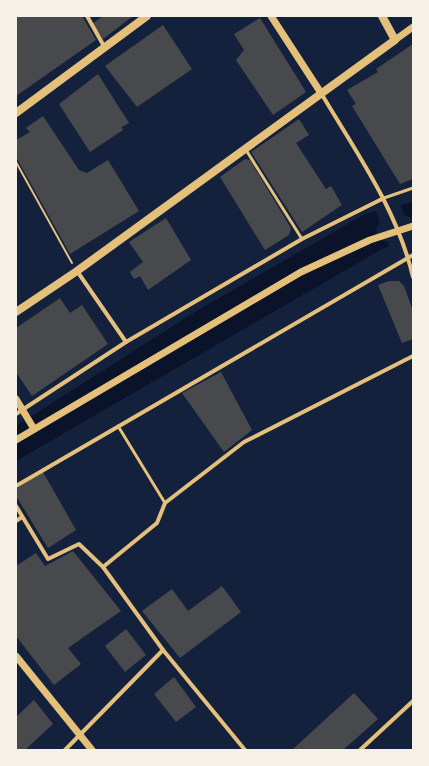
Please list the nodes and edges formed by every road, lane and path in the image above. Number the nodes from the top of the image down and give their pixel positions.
1 (87, 16) edge
2 (147, 16) edge
3 (272, 16) edge
4 (382, 16) edge
5 (413, 27) edge
6 (395, 40) junction
7 (105, 48) junction
8 (321, 93) junction
9 (16, 112) edge
10 (245, 148) junction
11 (16, 162) edge
12 (413, 188) edge
13 (384, 198) junction
14 (413, 226) edge
15 (302, 239) junction
16 (413, 255) edge
17 (408, 257) junction
18 (77, 271) junction
19 (413, 277) edge
20 (16, 312) edge
21 (126, 342) junction
22 (413, 356) edge
23 (16, 399) edge
24 (21, 413) edge
25 (118, 426) junction
26 (34, 429) junction
27 (16, 440) edge
28 (16, 486) edge
29 (165, 503) junction
30 (16, 506) edge
31 (22, 517) junction
32 (16, 521) edge
33 (103, 567) junction
34 (163, 650) junction
35 (16, 656) edge
36 (413, 701) edge
37 (79, 735) junction
38 (65, 750) edge
39 (92, 750) edge
40 (245, 750) edge
41 (360, 750) edge

1 - 7 street
2 - 7 main road
3 - 8 street
4 - 6 main road
5 - 6 street
6 - 8 main road
7 - 9 main road
8 - 10 main road
8 - 13 street
10 - 15 lane
10 - 18 main road
11 - 18 path
12 - 13 lane
13 - 15 street
13 - 17 street
14 - 26 street
15 - 21 street
16 - 17 street
17 - 19 street
17 - 25 street
18 - 20 main road
18 - 21 street
21 - 24 street
22 - 29 street
23 - 24 street
24 - 26 street
25 - 28 street
25 - 29 lane
26 - 27 street
29 - 33 street
30 - 31 street
31 - 32 street
31 - 33 street
33 - 34 street
34 - 37 street
34 - 40 street
35 - 37 street
36 - 41 street
37 - 38 street
37 - 39 street

